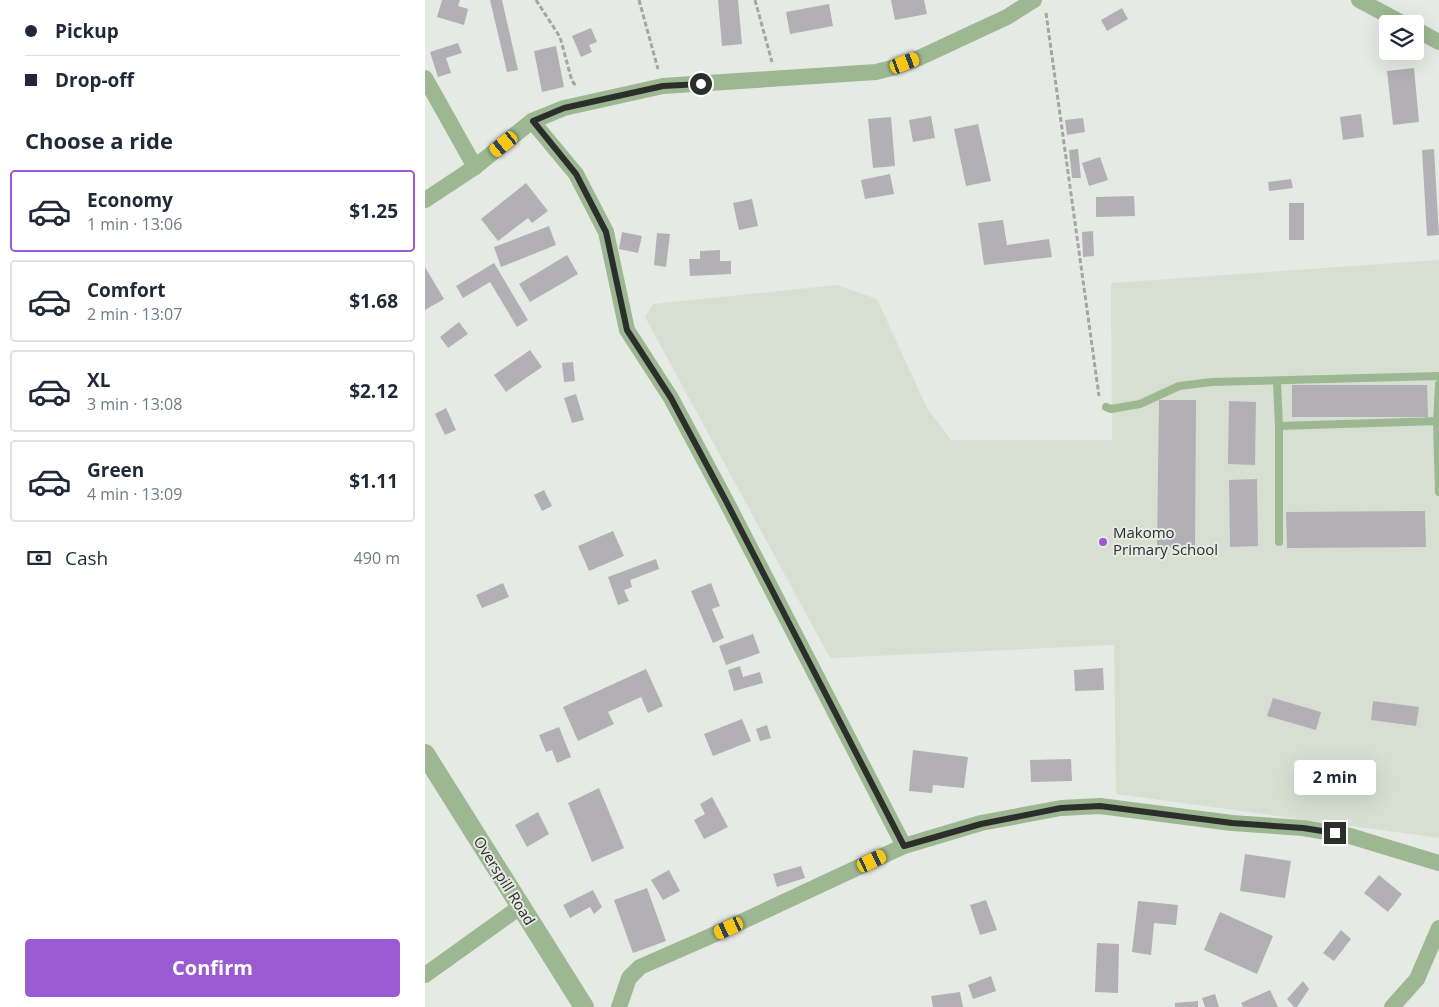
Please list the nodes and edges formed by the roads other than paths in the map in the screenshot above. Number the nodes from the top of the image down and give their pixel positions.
1 (1359, 0) edge
2 (1040, 5) edge
3 (1387, 15) edge
4 (1424, 34) edge
5 (1439, 42) edge
6 (425, 78) edge
7 (533, 121) junction
8 (475, 167) junction
9 (425, 200) edge
10 (1439, 376) edge
11 (1277, 381) junction
12 (1439, 384) edge
13 (1106, 407) road end
14 (1438, 421) edge
15 (1279, 426) junction
16 (1439, 492) edge
17 (1279, 542) dead end
18 (425, 754) edge
19 (904, 846) junction
20 (1439, 863) edge
21 (520, 907) junction
22 (1439, 928) edge
23 (425, 975) edge
24 (584, 1007) edge
25 (619, 1007) edge
26 (1392, 1007) edge

1 - 3 street
2 - 7 street
4 - 5 street
6 - 8 street
7 - 8 street
7 - 19 street
8 - 9 street
10 - 11 lane
11 - 13 lane
11 - 15 lane
12 - 14 lane
14 - 15 lane
14 - 16 lane
15 - 17 lane
18 - 21 street, Overspill Road
19 - 20 street
19 - 25 street
21 - 23 street
21 - 24 street, Overspill Road
22 - 26 street

